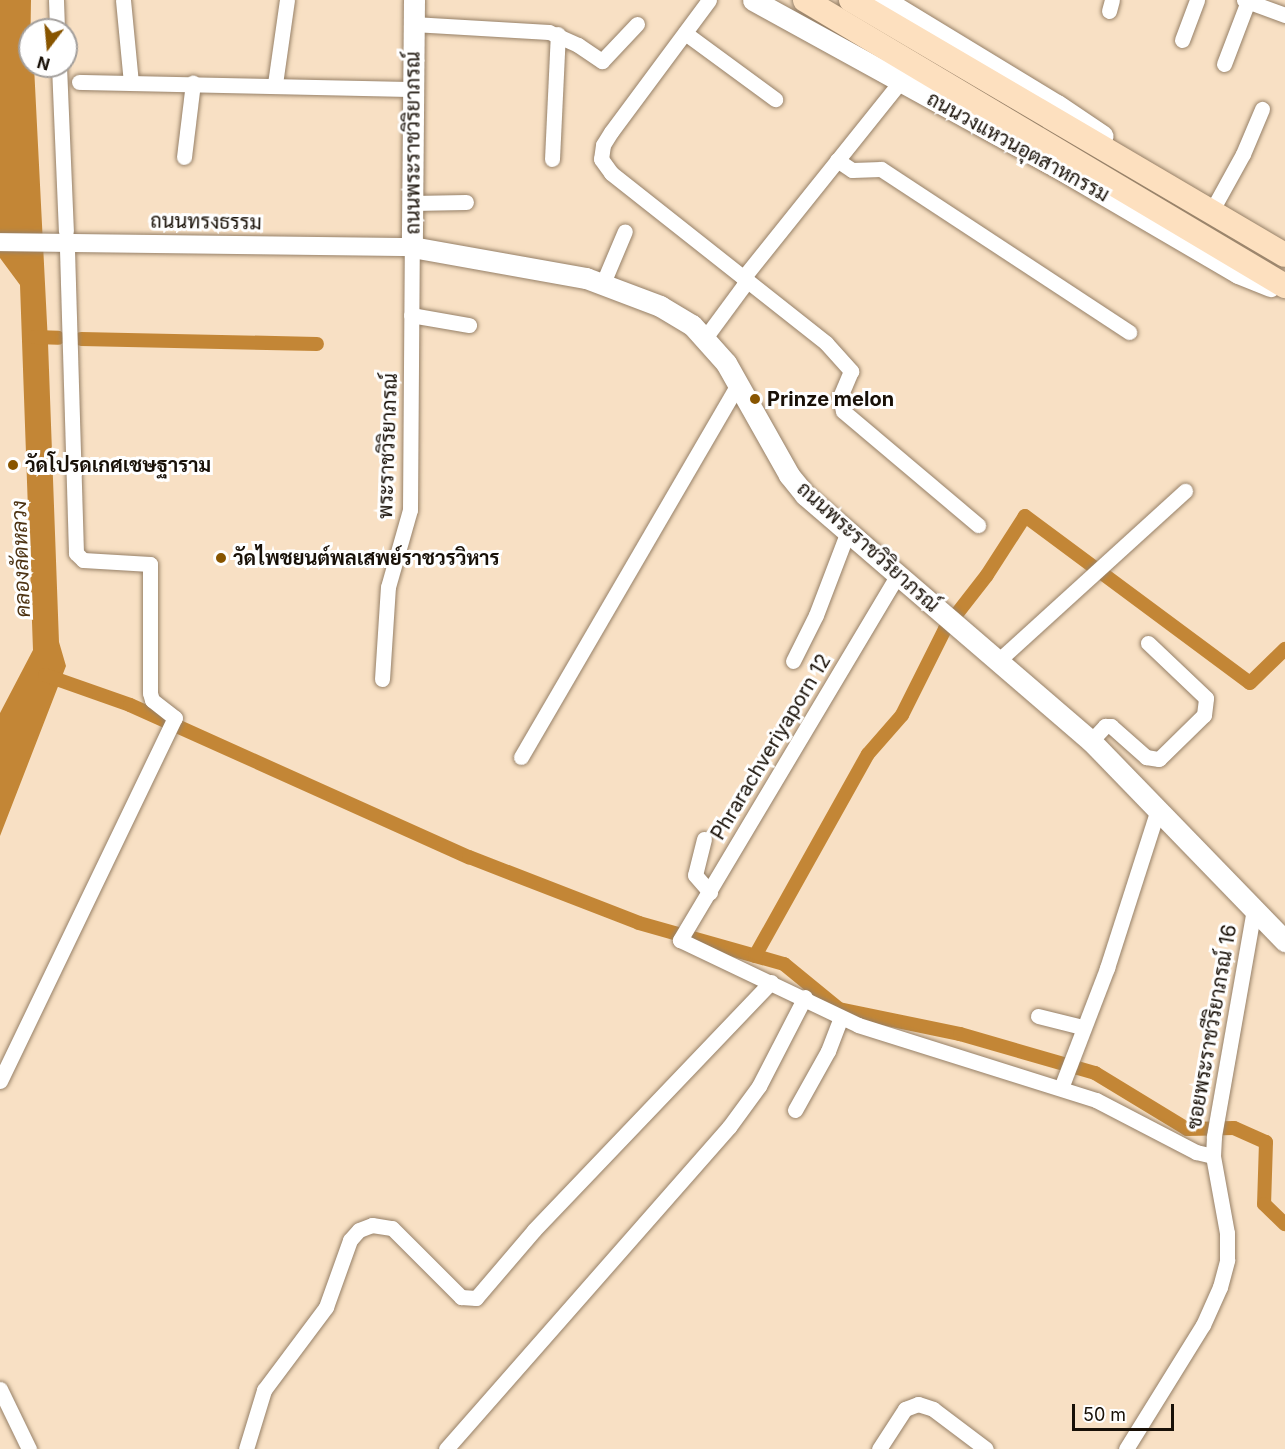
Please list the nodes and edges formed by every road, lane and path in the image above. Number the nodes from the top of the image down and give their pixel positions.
1 (56, 0) edge
2 (123, 0) edge
3 (286, 0) edge
4 (414, 0) edge
5 (710, 0) edge
6 (753, 0) edge
7 (805, 0) edge
8 (851, 0) edge
9 (884, 0) edge
10 (1197, 0) edge
11 (1246, 1) edge
12 (1285, 15) edge
13 (57, 18) edge
14 (413, 24) junction
15 (637, 24) dead end
16 (685, 33) junction
17 (558, 34) junction
18 (1182, 40) dead end
19 (1224, 64) dead end
20 (59, 78) edge
21 (79, 82) dead end
22 (130, 83) junction
23 (194, 83) junction
24 (899, 83) junction
25 (274, 84) junction
26 (413, 89) junction
27 (775, 99) dead end
28 (1262, 109) dead end
29 (184, 156) dead end
30 (552, 159) dead end
31 (837, 160) junction
32 (466, 201) dead end
33 (412, 203) junction
34 (1204, 208) junction
35 (625, 231) dead end
36 (65, 241) junction
37 (0, 242) edge
38 (412, 247) junction
39 (1285, 255) edge
40 (745, 279) junction
41 (603, 283) junction
42 (1285, 286) edge
43 (1285, 291) edge
44 (411, 315) junction
45 (469, 325) dead end
46 (1129, 333) dead end
47 (705, 338) junction
48 (738, 384) junction
49 (1185, 490) dead end
50 (978, 525) dead end
51 (847, 534) junction
52 (897, 576) junction
53 (1148, 643) dead end
54 (793, 661) dead end
55 (998, 661) junction
56 (382, 679) dead end
57 (1091, 741) junction
58 (521, 757) dead end
59 (1158, 809) junction
60 (704, 839) dead end
61 (710, 892) junction
62 (1254, 908) junction
63 (1285, 941) edge
64 (771, 982) junction
65 (804, 997) junction
66 (1038, 1016) dead end
67 (841, 1017) junction
68 (1082, 1027) junction
69 (0, 1081) edge
70 (1063, 1082) junction
71 (795, 1110) dead end
72 (1213, 1156) junction
73 (0, 1389) edge
74 (29, 1449) edge
75 (246, 1449) edge
76 (446, 1449) edge
77 (879, 1449) edge
78 (986, 1449) edge
79 (1126, 1449) edge

1 - 13 street
2 - 22 street
3 - 25 street
4 - 14 main road, ถนนพระราชวิริยาภรณ์
5 - 16 street
6 - 24 main road, ถนนวงแหวนอุตสาหกรรม
7 - 42 main road, ถนนวงแหวนอุตสาหกรรม
8 - 34 main road, ถนนวงแหวนอุตสาหกรรม
9 - 34 main road, ถนนวงแหวนอุตสาหกรรม
10 - 18 street
11 - 12 street
11 - 19 street
14 - 17 street
14 - 26 main road, ถนนพระราชวิริยาภรณ์
15 - 17 street
16 - 27 street
16 - 40 street
17 - 30 street
20 - 36 street
21 - 22 street
22 - 23 street
23 - 25 street
23 - 29 street
24 - 31 street
24 - 43 main road, ถนนวงแหวนอุตสาหกรรม
25 - 26 street
26 - 33 main road, ถนนพระราชวิริยาภรณ์
28 - 34 street
31 - 40 street
31 - 46 street
32 - 33 street
33 - 38 main road, ถนนพระราชวิริยาภรณ์
34 - 39 main road, ถนนวงแหวนอุตสาหกรรม
35 - 41 street
36 - 37 street, ถนนทรงธรรม
36 - 38 street, ถนนทรงธรรม
36 - 69 street
38 - 41 main road, ถนนพระราชวิริยาภรณ์
38 - 44 street, พระราชวิริยาภรณ์
40 - 47 street
40 - 50 street
41 - 47 main road, ถนนพระราชวิริยาภรณ์
44 - 45 street
44 - 56 street, พระราชวิริยาภรณ์
47 - 48 main road, ถนนพระราชวิริยาภรณ์
48 - 51 main road, ถนนพระราชวิริยาภรณ์
48 - 58 street
49 - 55 street
51 - 52 main road, ถนนพระราชวิริยาภรณ์
51 - 54 street
52 - 55 main road, ถนนพระราชวิริยาภรณ์
52 - 61 street, Phrarachveriyaporn 12
53 - 57 street
55 - 57 main road, ถนนพระราชวิริยาภรณ์
57 - 59 main road, ถนนพระราชวิริยาภรณ์
59 - 62 main road, ถนนพระราชวิริยาภรณ์
59 - 68 street
60 - 61 street
61 - 64 street, Phrarachveriyaporn 12
62 - 63 main road, ถนนพระราชวิริยาภรณ์
62 - 72 street, ซอยพระราชวีริยาภรณ์ 16
64 - 65 street
64 - 75 street
65 - 67 street
65 - 76 street
66 - 68 street
67 - 70 street
67 - 71 street
68 - 70 street
70 - 72 street
72 - 79 street, ซอยพระราชวีริยาภรณ์ 16
73 - 74 street
77 - 78 street

